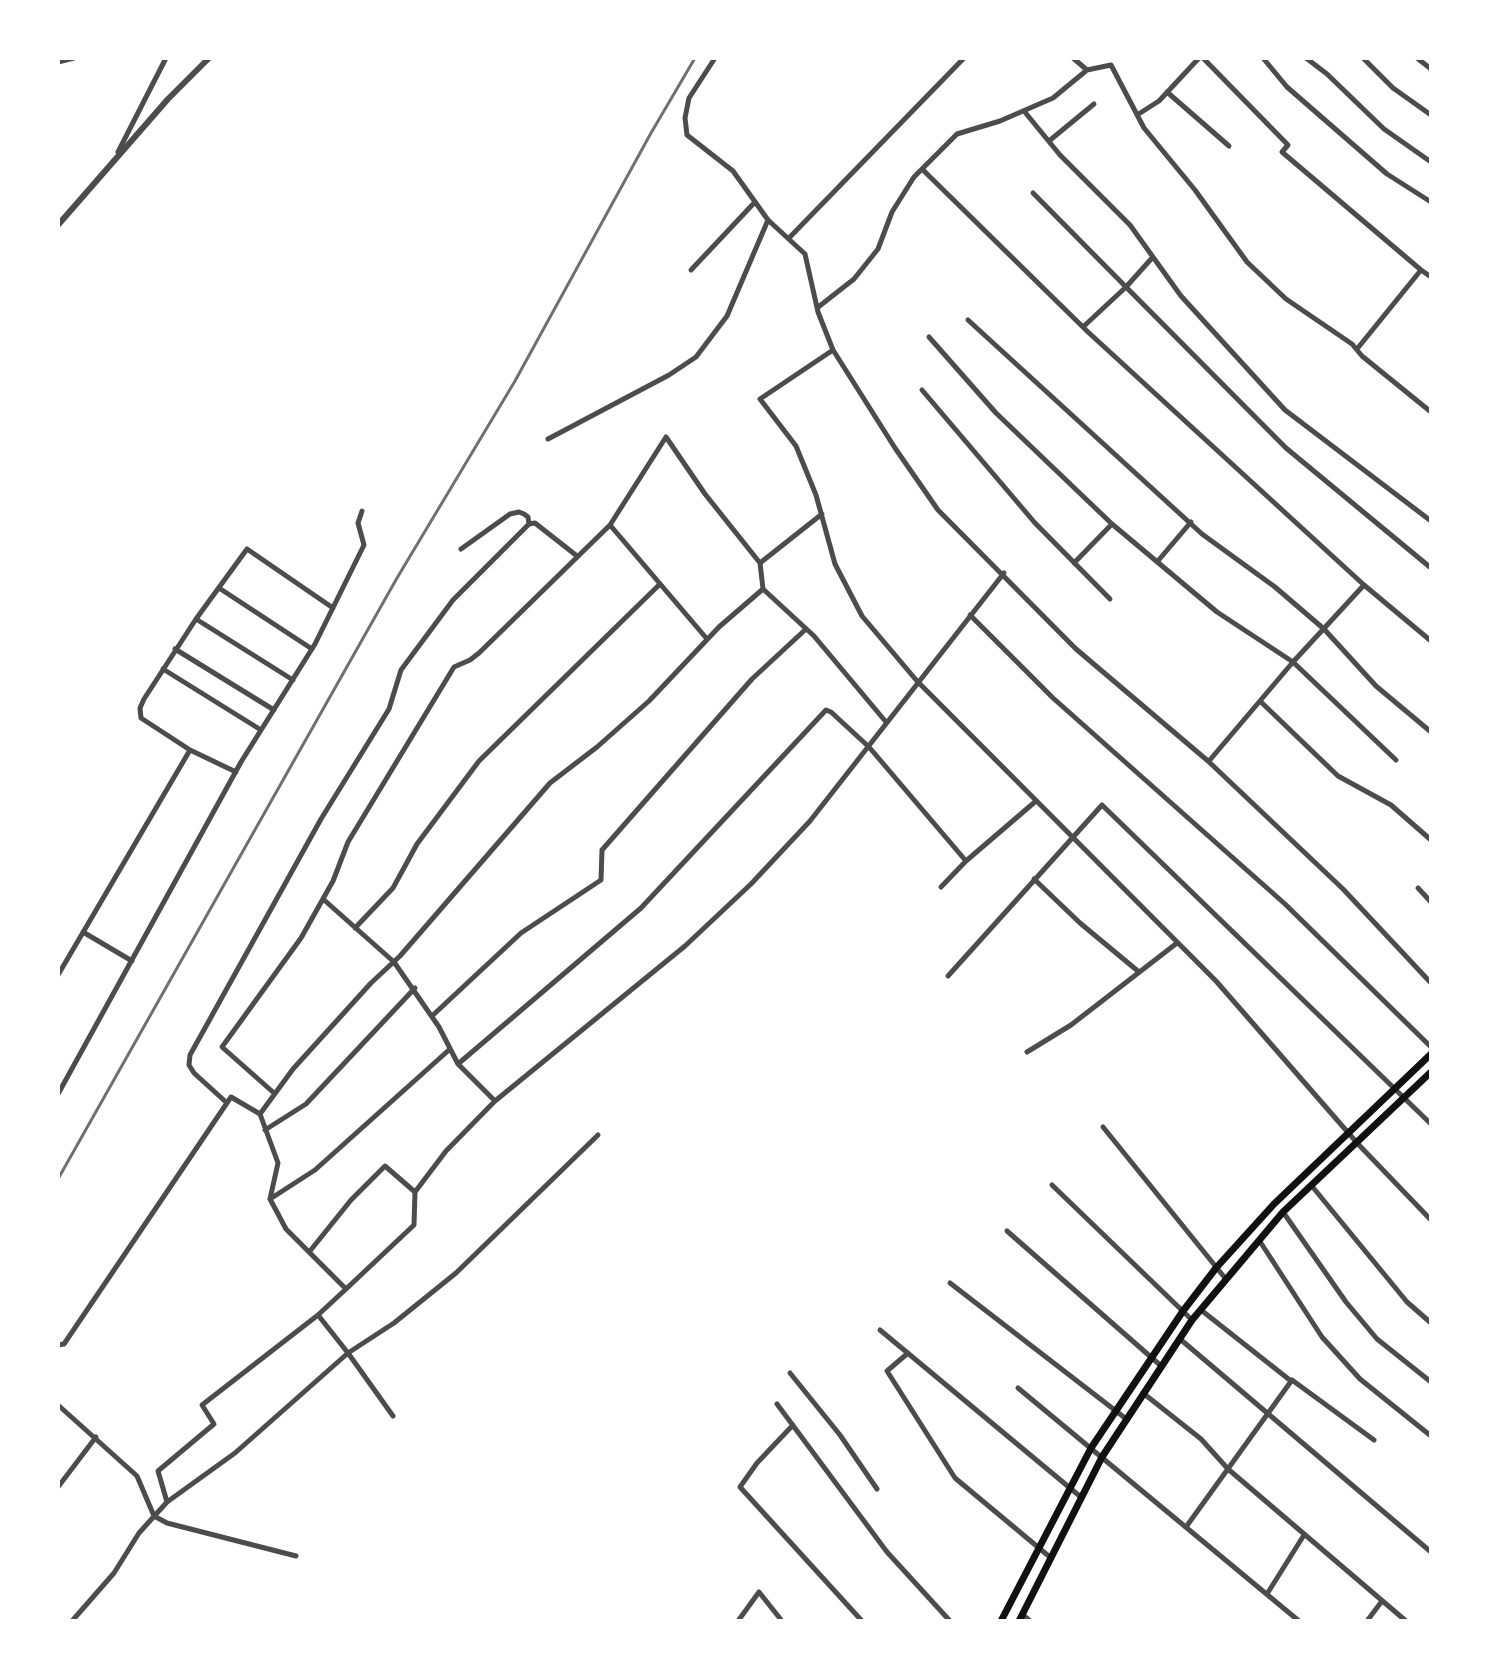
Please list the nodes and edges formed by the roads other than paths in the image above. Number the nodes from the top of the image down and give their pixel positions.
1 (74, 58) edge
2 (166, 58) edge
3 (209, 58) edge
4 (715, 58) edge
5 (964, 58) edge
6 (1073, 58) edge
7 (1201, 58) edge
8 (1263, 58) edge
9 (1306, 58) edge
10 (1363, 58) edge
11 (1417, 58) edge
12 (58, 62) edge
13 (1431, 69) edge
14 (1087, 70) junction
15 (1167, 92) junction
16 (1094, 104) dead end
17 (1024, 111) junction
18 (1137, 115) junction
19 (1431, 115) edge
20 (1049, 141) junction
21 (1229, 146) dead end
22 (114, 160) junction
23 (1431, 162) edge
24 (922, 169) junction
25 (1033, 193) dead end
26 (755, 202) junction
27 (1431, 202) edge
28 (768, 220) junction
29 (58, 225) edge
30 (789, 239) junction
31 (1152, 258) junction
32 (691, 270) dead end
33 (1421, 270) junction
34 (1431, 277) edge
35 (1126, 287) junction
36 (817, 308) junction
37 (968, 320) dead end
38 (1083, 327) junction
39 (929, 337) dead end
40 (1357, 349) junction
41 (833, 350) junction
42 (922, 390) dead end
43 (1431, 412) edge
44 (548, 439) dead end
45 (362, 511) dead end
46 (822, 514) junction
47 (1431, 521) edge
48 (1191, 522) junction
49 (529, 524) junction
50 (1112, 524) junction
51 (610, 525) junction
52 (461, 549) dead end
53 (578, 556) junction
54 (1157, 562) junction
55 (760, 563) junction
56 (1074, 563) junction
57 (1431, 568) edge
58 (1004, 573) junction
59 (660, 584) junction
60 (1364, 585) junction
61 (219, 588) junction
62 (763, 589) junction
63 (1110, 599) dead end
64 (333, 608) junction
65 (970, 615) junction
66 (196, 619) junction
67 (806, 629) junction
68 (1324, 629) junction
69 (707, 639) junction
70 (1431, 641) edge
71 (175, 649) junction
72 (312, 649) junction
73 (1293, 662) junction
74 (163, 669) junction
75 (293, 680) junction
76 (917, 681) junction
77 (1261, 702) junction
78 (274, 710) junction
79 (886, 722) junction
80 (261, 730) junction
81 (1431, 732) edge
82 (869, 747) junction
83 (190, 750) junction
84 (1396, 760) dead end
85 (1208, 761) junction
86 (236, 772) junction
87 (1036, 801) junction
88 (1073, 840) junction
89 (1431, 840) edge
90 (966, 861) junction
91 (1034, 879) junction
92 (941, 887) dead end
93 (1418, 888) dead end
94 (323, 899) junction
95 (1431, 902) edge
96 (355, 928) junction
97 (83, 932) junction
98 (1177, 943) junction
99 (132, 961) junction
100 (394, 962) junction
101 (1139, 972) junction
102 (58, 975) edge
103 (948, 976) dead end
104 (1431, 983) edge
105 (415, 988) junction
106 (432, 1016) junction
107 (1431, 1047) edge
108 (450, 1049) junction
109 (1027, 1052) dead end
110 (1431, 1054) edge
111 (458, 1064) junction
112 (1431, 1072) edge
113 (1395, 1089) junction
114 (274, 1093) junction
115 (58, 1094) edge
116 (1404, 1098) junction
117 (495, 1101) junction
118 (227, 1103) junction
119 (260, 1114) junction
120 (1431, 1124) edge
121 (1103, 1127) dead end
122 (265, 1130) junction
123 (1349, 1133) junction
124 (598, 1135) dead end
125 (1358, 1144) junction
126 (1052, 1185) dead end
127 (1311, 1185) junction
128 (415, 1192) junction
129 (270, 1199) junction
130 (1283, 1212) junction
131 (1431, 1220) edge
132 (1007, 1231) dead end
133 (1259, 1239) junction
134 (310, 1251) junction
135 (1216, 1268) junction
136 (1225, 1278) junction
137 (950, 1283) dead end
138 (346, 1289) junction
139 (1200, 1309) junction
140 (1183, 1311) junction
141 (318, 1315) junction
142 (1192, 1320) junction
143 (1431, 1323) edge
144 (880, 1330) dead end
145 (1179, 1338) junction
146 (58, 1345) edge
147 (348, 1353) junction
148 (908, 1353) junction
149 (1150, 1356) junction
150 (1160, 1365) junction
151 (790, 1373) dead end
152 (1291, 1381) junction
153 (1431, 1382) edge
154 (1018, 1388) dead end
155 (1142, 1393) junction
156 (777, 1404) dead end
157 (58, 1405) edge
158 (1115, 1410) junction
159 (1268, 1414) junction
160 (393, 1416) dead end
161 (1125, 1418) junction
162 (793, 1425) junction
163 (1431, 1436) edge
164 (96, 1437) junction
165 (1374, 1440) dead end
166 (1091, 1448) junction
167 (1102, 1457) junction
168 (1228, 1469) junction
169 (58, 1487) edge
170 (1069, 1488) junction
171 (877, 1489) dead end
172 (1082, 1498) junction
173 (167, 1502) junction
174 (154, 1516) junction
175 (1186, 1527) junction
176 (1304, 1535) junction
177 (1039, 1548) junction
178 (1431, 1552) edge
179 (296, 1556) dead end
180 (1052, 1559) junction
181 (1267, 1594) junction
182 (1382, 1601) junction
183 (1021, 1618) edge
184 (72, 1621) edge
185 (738, 1621) edge
186 (782, 1621) edge
187 (862, 1621) edge
188 (950, 1621) edge
189 (1001, 1621) edge
190 (1030, 1621) edge
191 (1299, 1621) edge
192 (1367, 1621) edge
193 (1406, 1621) edge

1 - 12 street
2 - 22 street
3 - 22 street
4 - 26 street
5 - 30 street
6 - 14 street
7 - 15 street
7 - 33 street
8 - 27 street
9 - 23 street
10 - 19 street
11 - 13 street
14 - 17 street
14 - 18 street
15 - 18 street
15 - 21 street
16 - 20 street
17 - 20 street
17 - 24 street
18 - 40 street
20 - 31 street
22 - 29 street
24 - 36 street
24 - 38 street
25 - 35 street
26 - 28 street
26 - 32 street
28 - 30 street
28 - 44 street
30 - 36 street
31 - 35 street
31 - 47 street
33 - 34 street
33 - 40 street
35 - 38 street
35 - 57 street
36 - 41 street
37 - 48 street
38 - 60 street
39 - 50 street
40 - 43 street
41 - 46 street
41 - 58 street
42 - 56 street
45 - 64 street
46 - 55 street
46 - 76 street
48 - 54 street
48 - 68 street
49 - 52 street
49 - 53 street
49 - 118 street
50 - 54 street
50 - 56 street
51 - 53 street
51 - 55 street
51 - 59 street
53 - 94 street
54 - 73 street
55 - 62 street
56 - 63 street
58 - 65 street
58 - 85 street
59 - 69 street
59 - 96 street
60 - 68 street
60 - 70 street
61 - 64 street
61 - 66 street
61 - 72 street
62 - 67 street
62 - 69 street
64 - 72 street
65 - 76 street
65 - 107 street
66 - 71 street
66 - 75 street
67 - 79 street
67 - 106 street
68 - 73 street
68 - 81 street
69 - 100 street
71 - 74 street
71 - 78 street
72 - 75 street
73 - 77 street
73 - 84 street
74 - 80 street
74 - 83 street
75 - 78 street
76 - 79 street
76 - 87 street
77 - 85 street
77 - 89 street
78 - 80 street
79 - 82 street
80 - 86 street
82 - 90 street
82 - 111 street
82 - 117 street
83 - 86 street
83 - 97 street
85 - 104 street
86 - 99 street
87 - 88 street
87 - 90 street
88 - 91 street
88 - 98 street
88 - 113 street
90 - 92 street
91 - 101 street
91 - 103 street
93 - 95 street
94 - 96 street
94 - 114 street
96 - 100 street
97 - 99 street
97 - 102 street
98 - 101 street
98 - 123 street
99 - 115 street
100 - 105 street
100 - 114 street
101 - 109 street
105 - 106 street
105 - 122 street
106 - 108 street
108 - 111 street
108 - 129 street
110 - 113 main road
111 - 117 street
112 - 116 main road
113 - 116 street
113 - 123 main road
114 - 119 street
116 - 120 street
116 - 125 main road
117 - 128 street
118 - 119 street
118 - 146 street
119 - 122 street
121 - 135 street
122 - 129 street
123 - 125 street
123 - 135 main road
124 - 147 street
125 - 127 main road
125 - 131 street
126 - 140 street
127 - 130 main road
127 - 143 street
128 - 134 street
128 - 138 street
129 - 134 street
130 - 133 main road
130 - 153 street
132 - 149 street
133 - 136 main road
133 - 163 street
134 - 138 street
135 - 136 street
135 - 140 main road
136 - 139 main road
137 - 158 street
138 - 141 street
139 - 142 main road
139 - 152 street
140 - 142 street
140 - 149 main road
141 - 147 street
141 - 173 street
142 - 145 main road
144 - 148 street
145 - 150 main road
145 - 159 street
147 - 160 street
147 - 173 street
148 - 170 street
148 - 177 street
149 - 150 street
149 - 158 main road
150 - 155 main road
151 - 171 street
152 - 159 street
152 - 165 street
154 - 166 street
155 - 161 main road
155 - 168 street
156 - 162 street
157 - 164 street
158 - 161 street
158 - 166 main road
159 - 168 street
159 - 178 street
161 - 167 main road
162 - 187 street
162 - 188 street
164 - 169 street
164 - 174 street
166 - 167 street
166 - 170 main road
167 - 172 main road
167 - 175 street
168 - 175 street
168 - 176 street
170 - 172 street
170 - 177 main road
172 - 180 main road
173 - 174 street
174 - 179 street
174 - 184 street
175 - 181 street
176 - 181 street
176 - 182 street
177 - 180 street
177 - 189 main road
180 - 183 main road
181 - 191 street
182 - 192 street
182 - 193 street
183 - 190 street
185 - 186 street

